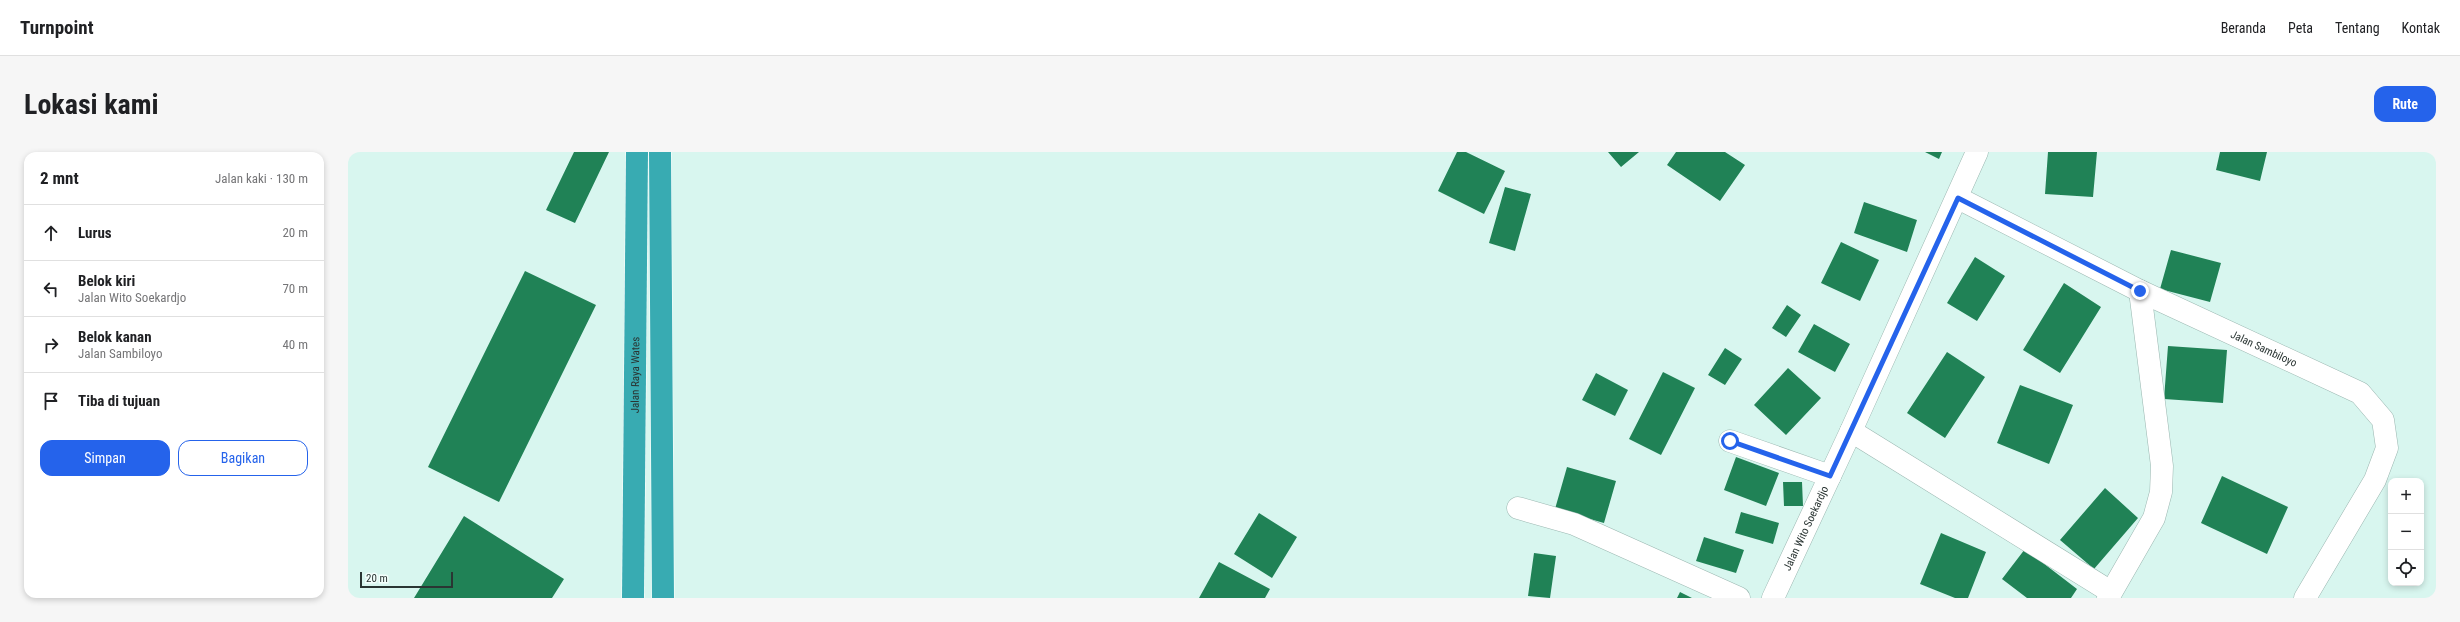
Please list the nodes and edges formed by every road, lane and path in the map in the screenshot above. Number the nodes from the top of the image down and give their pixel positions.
1 (637, 152) edge
2 (660, 152) edge
3 (1977, 152) edge
4 (1958, 198) junction
5 (2140, 291) junction
6 (1851, 431) junction
7 (1730, 441) dead end
8 (1830, 476) junction
9 (1518, 508) dead end
10 (2110, 595) edge
11 (633, 598) edge
12 (663, 598) edge
13 (1739, 598) edge
14 (1773, 598) edge
15 (2305, 598) edge

1 - 11 highway, Jalan Raya Wates
2 - 12 highway
3 - 4 street, Jalan Wito Soekardjo
4 - 5 street, Jalan Sambiloyo
4 - 6 street, Jalan Wito Soekardjo
5 - 10 street
5 - 15 street, Jalan Sambiloyo
6 - 8 street, Jalan Wito Soekardjo
6 - 10 street
7 - 8 street
8 - 14 street, Jalan Wito Soekardjo
9 - 13 street

